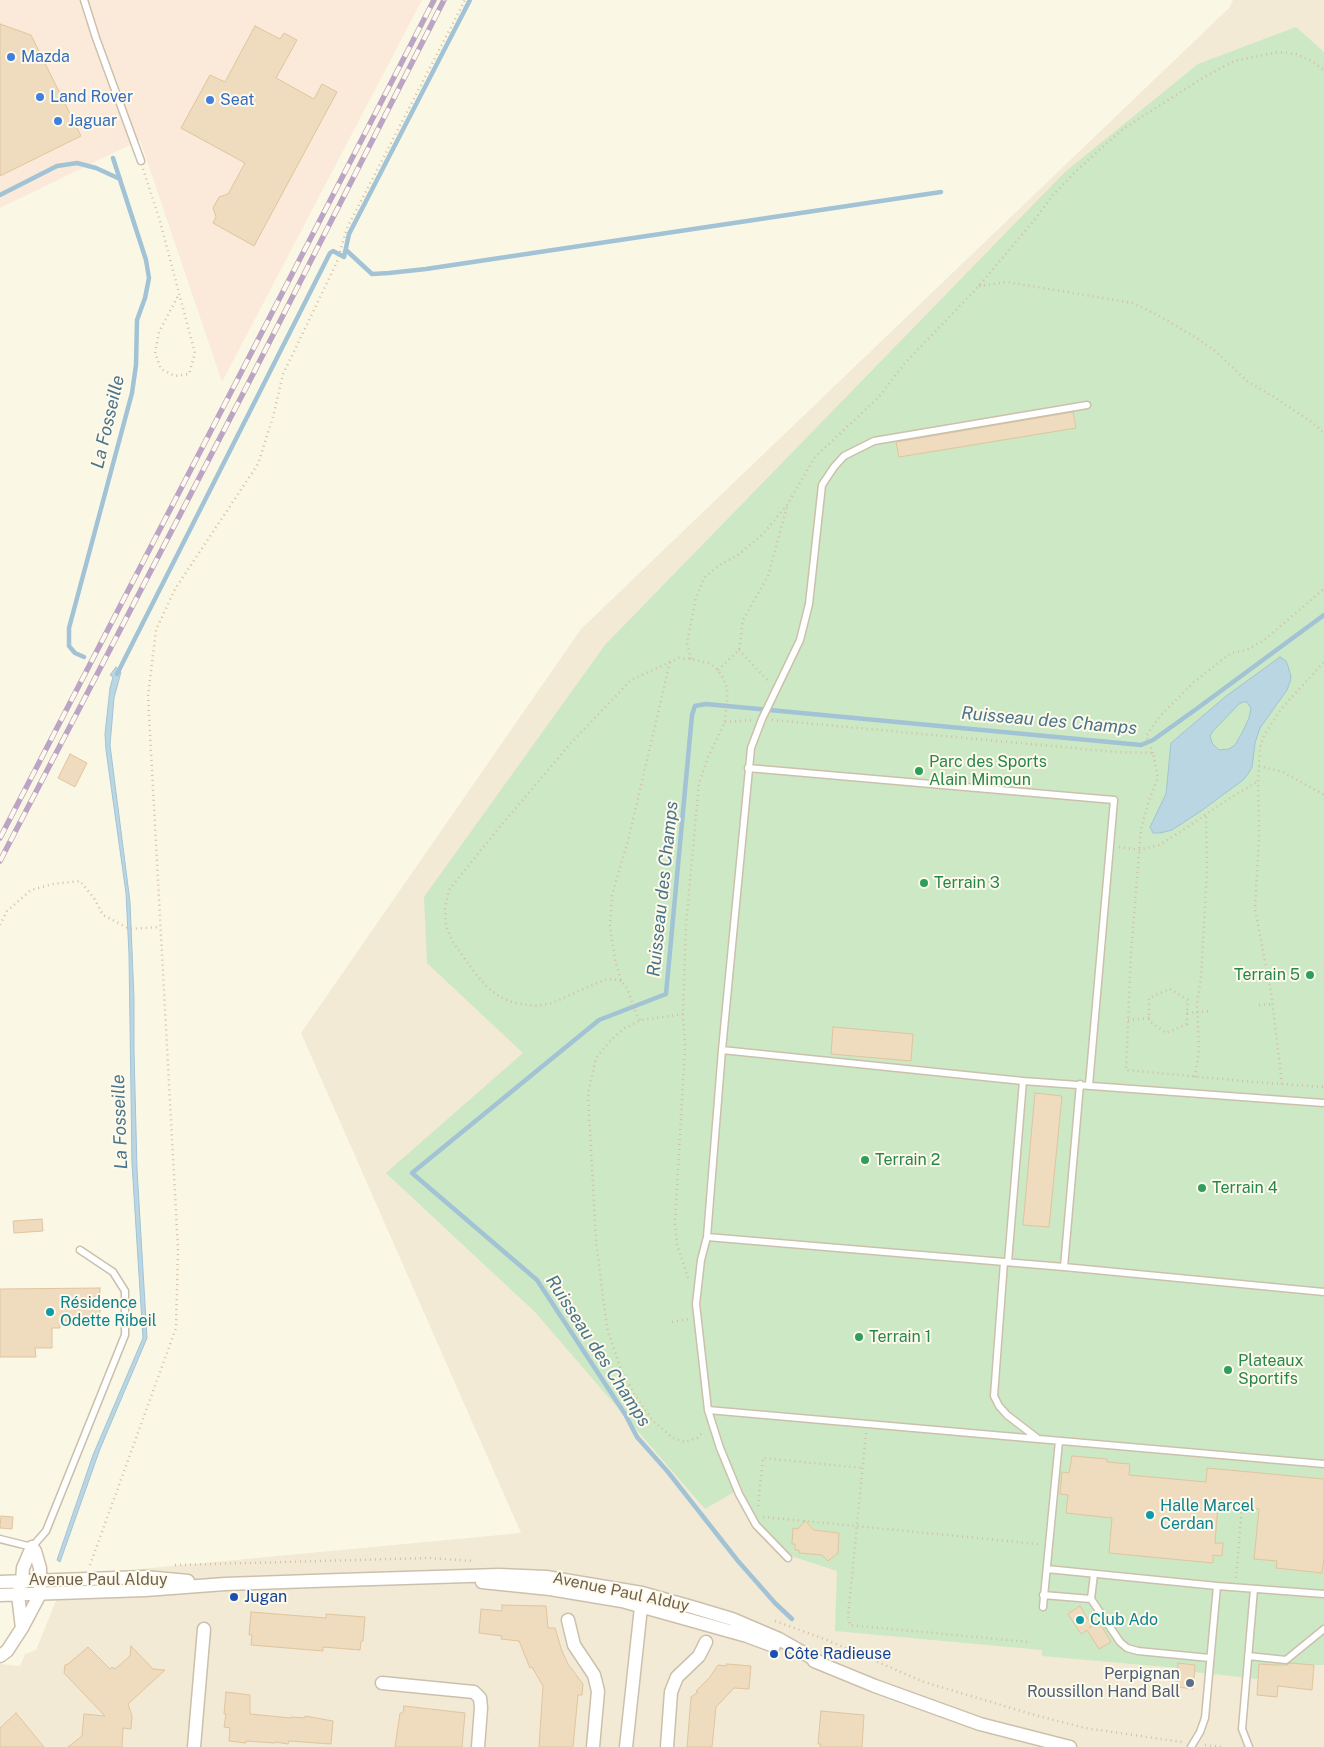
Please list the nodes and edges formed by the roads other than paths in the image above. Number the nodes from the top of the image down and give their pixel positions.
1 (84, 0) edge
2 (140, 161) road end
3 (1087, 405) dead end
4 (748, 768) junction
5 (722, 1050) junction
6 (1023, 1081) junction
7 (1080, 1084) junction
8 (1089, 1085) junction
9 (1324, 1103) edge
10 (707, 1237) junction
11 (80, 1250) dead end
12 (1006, 1262) junction
13 (1064, 1267) junction
14 (1324, 1292) edge
15 (708, 1410) junction
16 (1038, 1439) junction
17 (1060, 1441) junction
18 (1324, 1464) edge
19 (0, 1539) edge
20 (32, 1547) junction
21 (788, 1558) dead end
22 (1047, 1569) junction
23 (1094, 1574) junction
24 (41, 1580) junction
25 (22, 1581) junction
26 (0, 1582) edge
27 (225, 1584) junction
28 (1217, 1586) junction
29 (1254, 1589) junction
30 (40, 1594) junction
31 (1044, 1594) junction
32 (1324, 1594) edge
33 (0, 1595) edge
34 (18, 1595) junction
35 (642, 1599) junction
36 (1091, 1599) junction
37 (1043, 1607) dead end
38 (568, 1620) dead end
39 (22, 1628) junction
40 (204, 1629) dead end
41 (1324, 1629) edge
42 (706, 1642) dead end
43 (0, 1656) edge
44 (1248, 1656) junction
45 (1210, 1658) junction
46 (382, 1683) dead end
47 (194, 1747) edge
48 (478, 1747) edge
49 (593, 1747) edge
50 (626, 1747) edge
51 (666, 1747) edge
52 (1070, 1747) edge
53 (1191, 1747) edge
54 (1249, 1747) edge

1 - 2 lane
3 - 4 lane
4 - 5 lane
4 - 8 lane
5 - 6 lane
5 - 10 lane
6 - 7 lane
6 - 12 lane
7 - 8 lane
7 - 13 lane
8 - 9 lane
10 - 12 lane
10 - 15 lane
11 - 20 lane
12 - 13 lane
12 - 16 lane
13 - 14 lane
15 - 16 lane
15 - 21 lane
16 - 17 lane
17 - 18 lane
17 - 22 lane
19 - 20 lane
20 - 24 street
20 - 25 street
22 - 23 lane
22 - 31 lane
23 - 28 lane
23 - 36 lane
24 - 25 street, Avenue Paul Alduy
24 - 27 street, Avenue Paul Alduy
24 - 30 street
25 - 26 street, Avenue Paul Alduy
25 - 34 street
27 - 30 street, Avenue Paul Alduy
27 - 35 street, Avenue Paul Alduy
28 - 29 lane
28 - 45 lane
29 - 32 lane
29 - 44 lane
30 - 34 street, Avenue Paul Alduy
30 - 39 street
31 - 36 lane
31 - 37 lane
33 - 34 street, Avenue Paul Alduy
34 - 39 street
35 - 50 street
35 - 52 street, Avenue Paul Alduy
36 - 45 lane
38 - 49 street
39 - 43 street
40 - 47 street
41 - 44 lane
42 - 51 street
44 - 54 lane
45 - 53 lane
46 - 48 street

